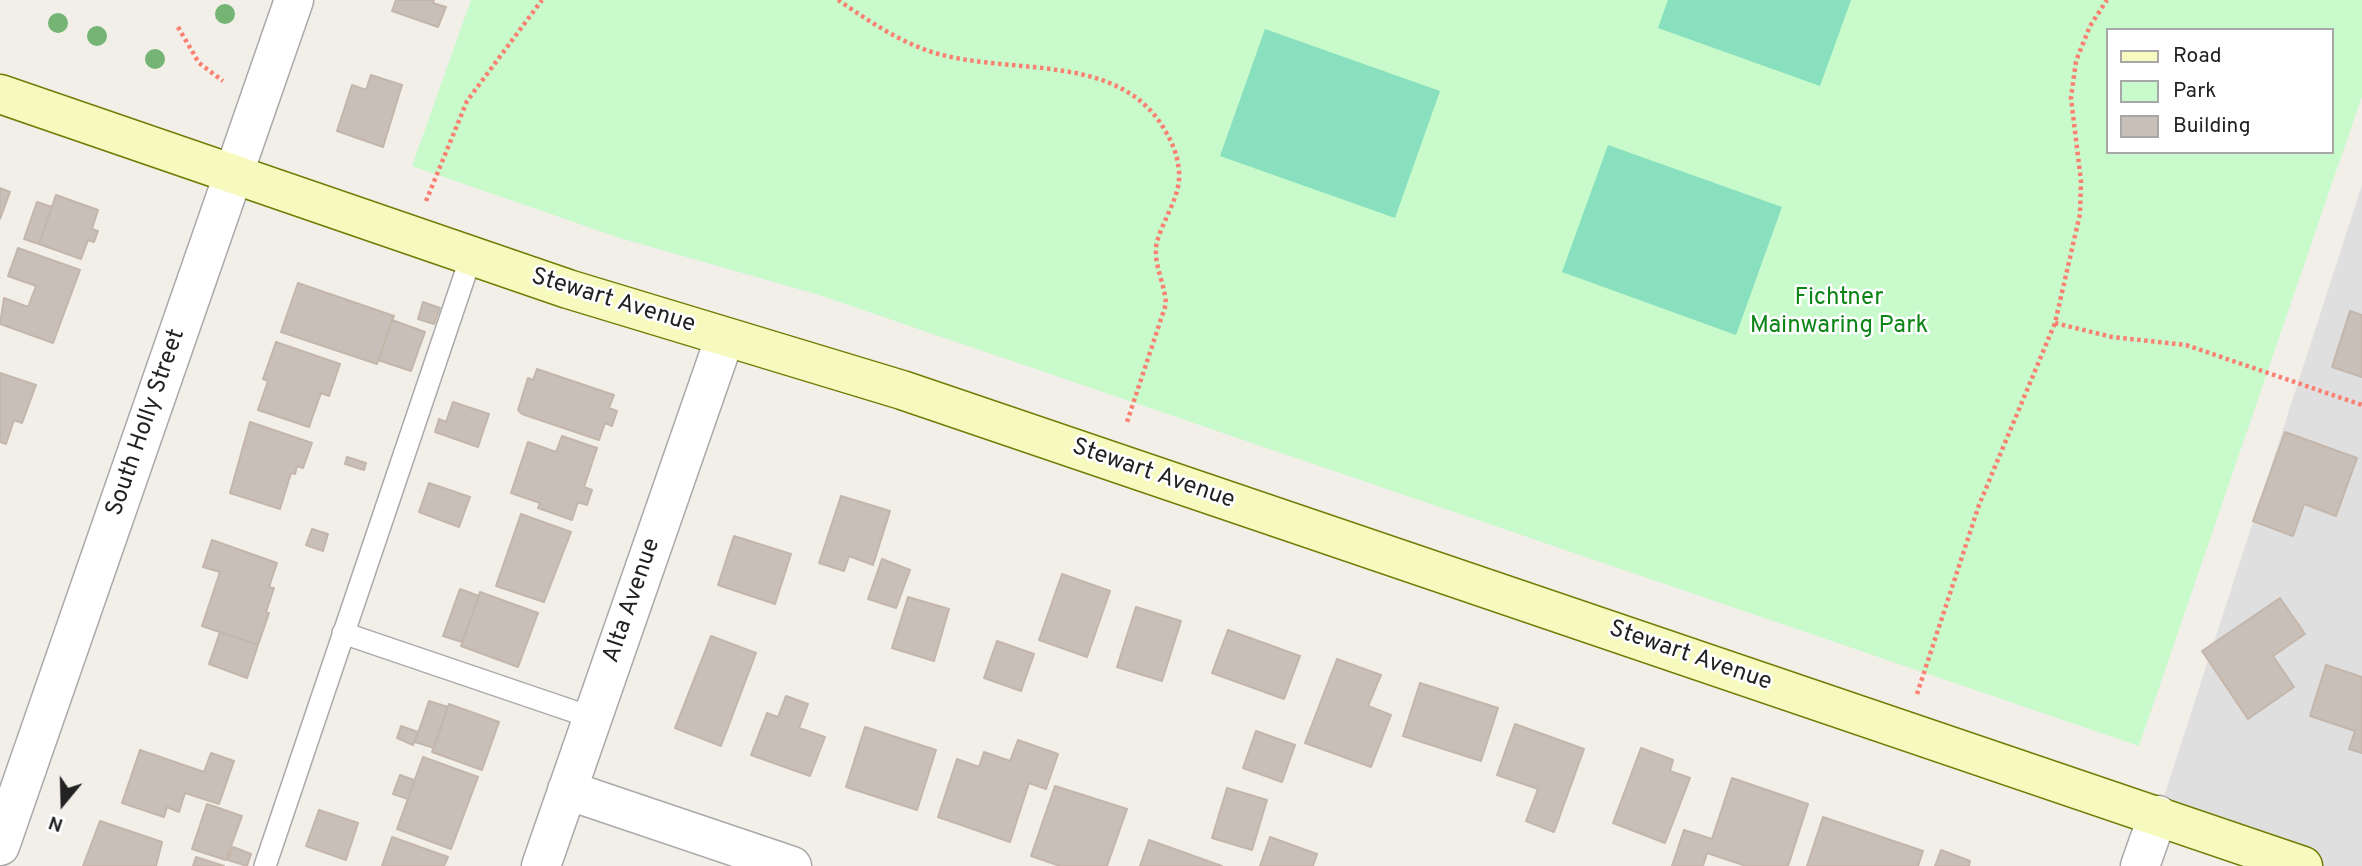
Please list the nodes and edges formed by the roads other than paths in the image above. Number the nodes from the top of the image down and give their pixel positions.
1 (294, 0) edge
2 (0, 94) edge
3 (234, 176) junction
4 (471, 257) junction
5 (725, 337) junction
6 (343, 634) junction
7 (593, 718) junction
8 (567, 790) junction
9 (2158, 816) junction
10 (0, 846) edge
11 (265, 866) edge
12 (541, 866) edge
13 (792, 866) edge
14 (2140, 866) edge
15 (2303, 866) edge

1 - 3 street, South Holly Street
2 - 3 main road, Stewart Avenue
3 - 4 main road, Stewart Avenue
3 - 10 street, South Holly Street
4 - 5 main road, Stewart Avenue
4 - 6 lane
5 - 7 street, Alta Avenue
5 - 9 main road, Stewart Avenue
6 - 7 lane
6 - 11 lane
7 - 8 street, Alta Avenue
8 - 12 street, Alta Avenue
8 - 13 street
9 - 14 street
9 - 15 main road, Stewart Avenue

